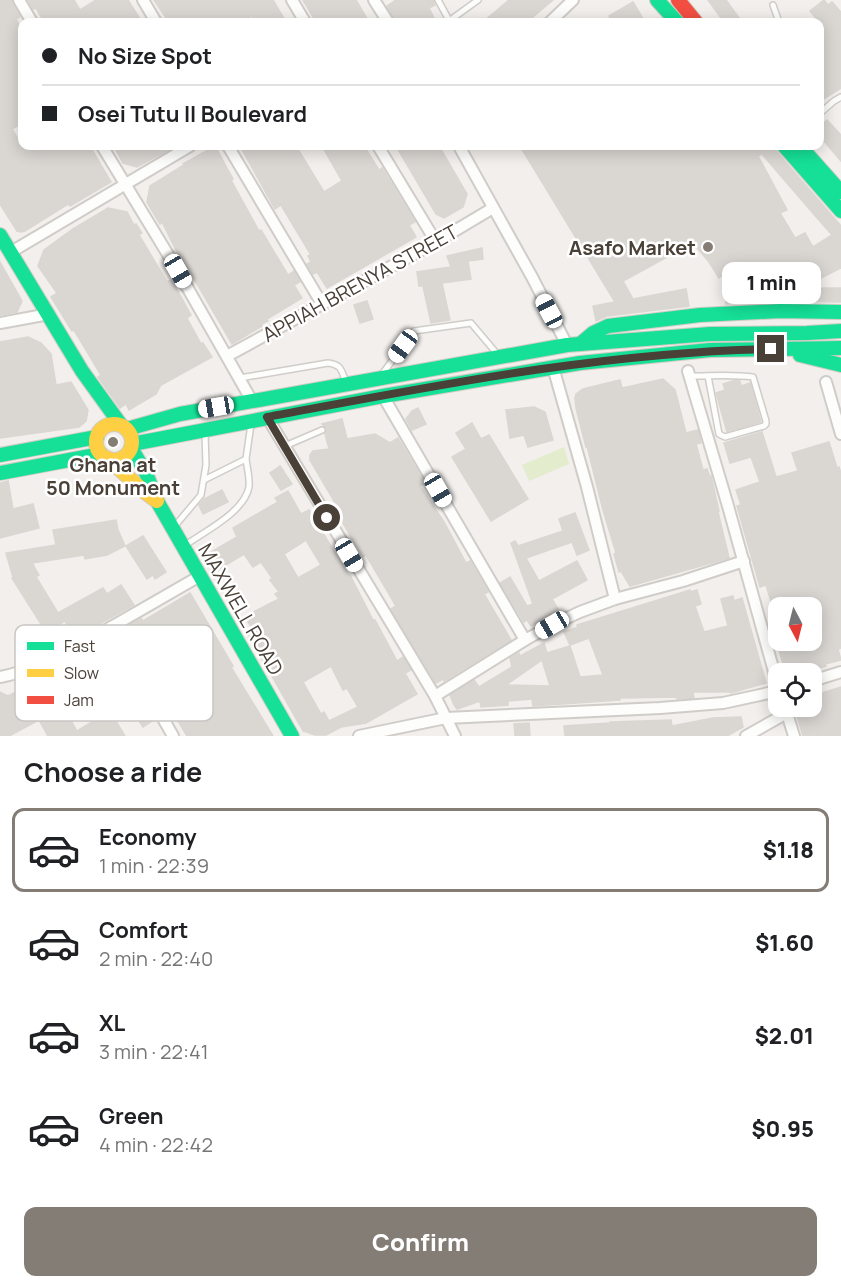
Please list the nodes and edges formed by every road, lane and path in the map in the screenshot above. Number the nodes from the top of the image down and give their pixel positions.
1 (19, 0) edge
2 (142, 0) edge
3 (292, 0) edge
4 (374, 0) edge
5 (438, 0) edge
6 (478, 0) edge
7 (573, 0) edge
8 (657, 0) edge
9 (678, 0) edge
10 (773, 5) dead end
11 (30, 18) edge
12 (153, 18) edge
13 (303, 18) edge
14 (385, 18) edge
15 (448, 18) edge
16 (455, 18) edge
17 (554, 18) edge
18 (673, 18) edge
19 (693, 18) edge
20 (778, 18) edge
21 (841, 97) edge
22 (824, 110) edge
23 (104, 150) edge
24 (183, 150) edge
25 (230, 150) edge
26 (380, 150) edge
27 (461, 150) edge
28 (788, 150) edge
29 (804, 150) edge
30 (124, 184) junction
31 (841, 192) edge
32 (493, 208) junction
33 (841, 211) edge
34 (0, 235) edge
35 (436, 242) junction
36 (11, 252) junction
37 (322, 304) junction
38 (841, 312) edge
39 (49, 314) junction
40 (0, 323) edge
41 (841, 331) edge
42 (574, 345) junction
43 (841, 348) edge
44 (771, 349) junction
45 (227, 356) junction
46 (499, 357) junction
47 (841, 365) edge
48 (553, 367) junction
49 (689, 373) joint
50 (708, 376) junction
51 (381, 377) junction
52 (240, 378) junction
53 (826, 382) dead end
54 (347, 383) junction
55 (92, 386) junction
56 (383, 396) junction
57 (252, 401) junction
58 (267, 417) junction
59 (252, 420) junction
60 (124, 427) junction
61 (205, 430) junction
62 (322, 430) dead end
63 (98, 434) junction
64 (841, 434) edge
65 (132, 446) junction
66 (285, 446) junction
67 (0, 455) edge
68 (104, 456) junction
69 (246, 459) junction
70 (0, 473) edge
71 (204, 480) junction
72 (157, 501) junction
73 (173, 528) junction
74 (183, 546) junction
75 (744, 561) junction
76 (200, 576) junction
77 (615, 599) junction
78 (114, 625) edge
79 (525, 640) junction
80 (772, 663) edge
81 (841, 672) edge
82 (15, 674) edge
83 (0, 677) edge
84 (822, 678) edge
85 (768, 693) edge
86 (435, 696) junction
87 (775, 717) edge
88 (788, 717) edge
89 (446, 718) junction
90 (164, 721) edge
91 (173, 736) edge
92 (292, 736) edge
93 (359, 736) edge
94 (455, 736) edge
95 (746, 736) edge
96 (794, 736) edge

1 - 11 street
2 - 12 street
3 - 13 street
4 - 14 street
5 - 15 lane
6 - 16 lane
7 - 17 street
8 - 18 main road
9 - 19 main road
10 - 20 lane
21 - 22 lane
23 - 30 street
24 - 30 street
25 - 37 street
26 - 35 street
27 - 32 street
28 - 33 main road
29 - 31 main road
30 - 36 street
30 - 45 street
32 - 35 street, APPIAH BRENYA STREET
32 - 42 street
34 - 36 main road
35 - 37 street, APPIAH BRENYA STREET
36 - 39 main road
37 - 45 street, APPIAH BRENYA STREET
38 - 42 main road
39 - 40 street
39 - 55 main road
41 - 42 main road
42 - 46 main road
43 - 44 main road
44 - 47 main road
44 - 48 main road
45 - 52 street
46 - 51 main road
46 - 51 lane
48 - 56 main road
48 - 77 street
49 - 50 lane
49 - 75 street
50 - 50 lane
51 - 54 main road
52 - 54 lane
52 - 57 street
53 - 64 street
54 - 57 main road
55 - 60 main road
55 - 63 main road
56 - 58 main road
56 - 79 street
57 - 60 main road
58 - 59 main road
58 - 66 street
59 - 61 main road
59 - 69 lane
60 - 63 main road
60 - 65 main road
61 - 65 main road
61 - 71 lane
62 - 66 lane
63 - 67 main road
63 - 68 main road
65 - 68 main road
65 - 72 main road, MAXWELL ROAD
66 - 86 street
68 - 70 main road
68 - 72 main road, MAXWELL ROAD
69 - 71 lane
69 - 74 lane
71 - 73 lane
72 - 73 main road, MAXWELL ROAD
73 - 74 main road, MAXWELL ROAD
74 - 76 main road, MAXWELL ROAD
75 - 77 street
75 - 80 street
76 - 78 street
76 - 92 main road, MAXWELL ROAD
77 - 79 street
79 - 86 street
81 - 84 street
82 - 83 street
85 - 89 street
86 - 89 street
87 - 95 street
88 - 96 street
89 - 93 street
89 - 94 street
90 - 91 street

